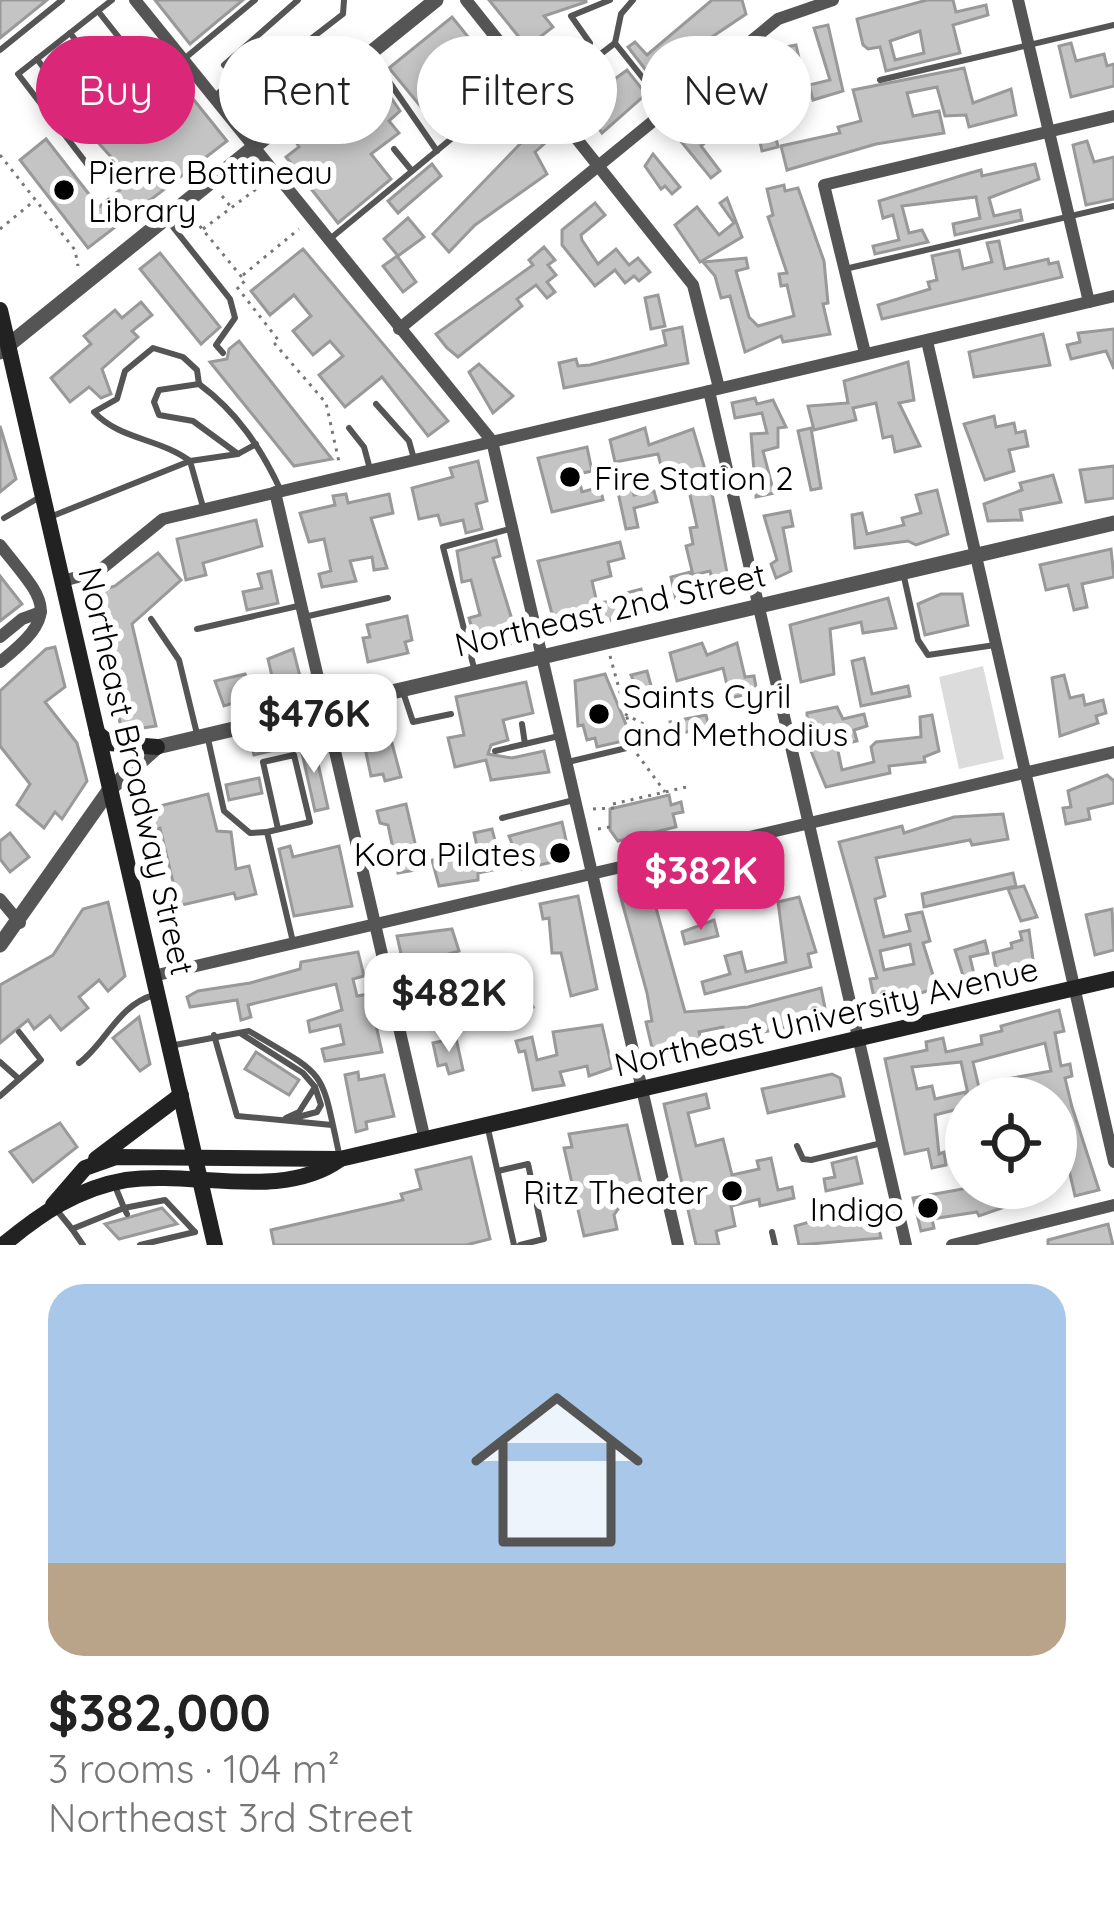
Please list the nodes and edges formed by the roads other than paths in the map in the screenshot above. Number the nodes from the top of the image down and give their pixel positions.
1 (62, 0) edge
2 (112, 0) edge
3 (135, 0) edge
4 (255, 0) edge
5 (298, 0) edge
6 (344, 0) edge
7 (436, 0) edge
8 (466, 0) edge
9 (610, 0) edge
10 (633, 0) edge
11 (833, 0) edge
12 (1018, 0) edge
13 (98, 11) junction
14 (1114, 25) edge
15 (70, 33) junction
16 (66, 36) edge
17 (163, 36) edge
18 (257, 36) edge
19 (315, 36) edge
20 (391, 36) edge
21 (495, 36) edge
22 (585, 36) edge
23 (616, 36) edge
24 (758, 36) edge
25 (1029, 44) junction
26 (617, 46) edge
27 (0, 50) edge
28 (195, 50) edge
29 (36, 60) edge
30 (641, 76) edge
31 (195, 77) edge
32 (880, 80) dead end
33 (393, 88) edge
34 (219, 93) edge
35 (36, 98) edge
36 (212, 99) junction
37 (1114, 116) edge
38 (641, 130) edge
39 (1049, 131) junction
40 (71, 144) edge
41 (257, 144) edge
42 (445, 144) edge
43 (582, 144) edge
44 (252, 148) junction
45 (394, 149) dead end
46 (437, 151) junction
47 (87, 164) dead end
48 (599, 165) junction
49 (412, 171) junction
50 (1114, 206) edge
51 (1069, 217) junction
52 (166, 219) junction
53 (328, 241) junction
54 (845, 269) junction
55 (1114, 296) edge
56 (1089, 302) junction
57 (0, 310) edge
58 (400, 328) junction
59 (926, 340) junction
60 (4, 348) edge
61 (223, 353) dead end
62 (866, 353) junction
63 (199, 384) junction
64 (714, 389) junction
65 (376, 404) dead end
66 (349, 428) dead end
67 (492, 441) junction
68 (256, 444) junction
69 (238, 454) junction
70 (414, 460) junction
71 (190, 461) junction
72 (370, 469) junction
73 (278, 491) junction
74 (44, 495) junction
75 (204, 510) junction
76 (49, 517) junction
77 (4, 518) dead end
78 (1114, 524) edge
79 (514, 528) junction
80 (0, 545) edge
81 (976, 556) junction
82 (904, 573) junction
83 (63, 581) junction
84 (388, 598) dead end
85 (759, 605) junction
86 (303, 611) junction
87 (41, 612) junction
88 (151, 619) dead end
89 (197, 629) dead end
90 (0, 637) edge
91 (995, 645) junction
92 (543, 656) junction
93 (0, 662) edge
94 (475, 671) junction
95 (402, 688) junction
96 (325, 706) junction
97 (451, 714) dead end
98 (521, 724) dead end
99 (97, 733) junction
100 (202, 736) junction
101 (559, 736) junction
102 (526, 744) junction
103 (635, 746) road end
104 (157, 747) junction
105 (495, 752) dead end
106 (1114, 752) edge
107 (565, 763) junction
108 (1024, 773) junction
109 (110, 789) junction
110 (574, 800) junction
111 (502, 818) dead end
112 (808, 822) junction
113 (278, 829) junction
114 (266, 832) junction
115 (592, 873) junction
116 (0, 899) edge
117 (20, 923) junction
118 (375, 923) junction
119 (293, 942) junction
120 (0, 945) edge
121 (1114, 980) edge
122 (155, 985) junction
123 (1075, 988) junction
124 (237, 1031) junction
125 (19, 1032) dead end
126 (214, 1035) junction
127 (858, 1039) junction
128 (171, 1046) junction
129 (0, 1062) edge
130 (79, 1064) dead end
131 (20, 1080) junction
132 (315, 1087) junction
133 (643, 1090) junction
134 (181, 1095) junction
135 (0, 1096) edge
136 (284, 1119) junction
137 (333, 1126) junction
138 (488, 1126) junction
139 (425, 1140) junction
140 (882, 1143) junction
141 (797, 1146) dead end
142 (195, 1158) junction
143 (340, 1159) junction
144 (1114, 1162) edge
145 (85, 1168) junction
146 (497, 1172) junction
147 (200, 1179) junction
148 (114, 1183) junction
149 (53, 1205) junction
150 (1114, 1205) edge
151 (126, 1211) junction
152 (162, 1228) dead end
153 (72, 1229) junction
154 (772, 1232) dead end
155 (140, 1234) dead end
156 (207, 1235) edge
157 (171, 1238) junction
158 (143, 1244) edge
159 (3, 1245) edge
160 (83, 1245) edge
161 (517, 1245) edge
162 (678, 1245) edge
163 (775, 1245) edge
164 (906, 1245) edge
165 (952, 1245) edge

1 - 27 lane
2 - 13 lane
3 - 17 street
4 - 28 lane
5 - 18 lane
6 - 19 lane
7 - 20 street
8 - 21 street
9 - 22 lane
10 - 23 lane
11 - 24 street
12 - 25 street
13 - 15 lane
13 - 15 lane
14 - 25 lane
15 - 16 lane
25 - 32 lane
25 - 39 street
26 - 30 lane
29 - 35 lane
31 - 36 street
33 - 46 lane
34 - 36 lane
36 - 44 street
37 - 39 street
38 - 48 street
39 - 51 street
39 - 54 street
40 - 47 lane
41 - 44 street
42 - 46 lane
43 - 48 street
44 - 52 street
44 - 53 street
45 - 49 lane
46 - 49 lane
48 - 58 street
48 - 64 street
49 - 53 lane
50 - 51 lane
51 - 54 lane
51 - 56 street
52 - 60 street
52 - 61 lane
53 - 58 street
54 - 62 street
55 - 56 street
56 - 59 street
57 - 60 main road, Northeast Broadway Street
58 - 67 street
59 - 62 street
59 - 81 street
60 - 74 main road, Northeast Broadway Street
62 - 64 street
63 - 68 lane
63 - 69 lane
63 - 71 lane
64 - 67 street
64 - 85 street
65 - 70 lane
66 - 72 lane
67 - 70 street
67 - 79 street
68 - 69 lane
68 - 73 lane
69 - 71 lane
70 - 72 street
71 - 75 lane
71 - 76 lane
72 - 73 street
73 - 75 street
73 - 86 street
74 - 76 main road, Northeast Broadway Street
74 - 77 lane
75 - 83 street
76 - 83 main road, Northeast Broadway Street
78 - 81 street, Northeast 2nd Street
79 - 92 street
79 - 94 lane
80 - 87 street
81 - 82 street, Northeast 2nd Street
81 - 91 street
82 - 85 street, Northeast 2nd Street
82 - 91 lane
83 - 99 main road, Northeast Broadway Street
84 - 86 lane
85 - 92 street, Northeast 2nd Street
85 - 112 street
86 - 89 lane
86 - 96 street
87 - 90 street
87 - 93 street
88 - 100 lane
91 - 108 street
92 - 94 street, Northeast 2nd Street
92 - 101 street
94 - 95 street, Northeast 2nd Street
95 - 96 street, Northeast 2nd Street
95 - 97 lane
96 - 100 street, Northeast 2nd Street
96 - 118 street
98 - 102 lane
99 - 104 main road
99 - 109 main road, Northeast Broadway Street
100 - 104 street, Northeast 2nd Street
100 - 114 lane
101 - 102 lane
101 - 107 street
102 - 105 lane
103 - 107 lane
104 - 109 street, Northeast 2nd Street
106 - 108 street
107 - 110 street
108 - 112 street
108 - 123 street
109 - 117 street, Northeast 2nd Street
109 - 122 main road, Northeast Broadway Street
110 - 111 lane
110 - 115 street
112 - 115 street
112 - 127 street
113 - 113 lane
113 - 114 lane
114 - 119 lane
115 - 118 street
115 - 133 street
116 - 117 street
117 - 120 street, Northeast 2nd Street
118 - 119 street
118 - 139 street
119 - 122 street
121 - 123 main road, Northeast University Avenue
122 - 128 main road, Northeast Broadway Street
122 - 130 lane
123 - 127 main road, Northeast University Avenue
123 - 144 street
124 - 126 lane
124 - 132 lane
124 - 137 lane
125 - 131 lane
126 - 128 lane
126 - 136 lane
127 - 133 main road, Northeast University Avenue
127 - 140 street
128 - 134 main road, Northeast Broadway Street
129 - 131 lane
131 - 135 lane
132 - 136 lane
132 - 136 lane
133 - 138 main road, Northeast University Avenue
133 - 162 street
134 - 142 main road, Northeast Broadway Street
134 - 145 main road
136 - 137 lane
137 - 143 lane
138 - 139 main road, Northeast University Avenue
138 - 146 lane
139 - 143 main road, Northeast University Avenue
140 - 141 lane
140 - 164 street
142 - 143 main road, Northeast University Avenue
142 - 145 main road, Northeast University Avenue
142 - 147 main road, Northeast Broadway Street
143 - 147 main road, Northeast University Avenue
145 - 149 main road, Northeast University Avenue
146 - 161 lane
146 - 161 lane
147 - 148 main road, Northeast University Avenue
147 - 156 main road, Northeast Broadway Street
148 - 149 main road, Northeast University Avenue
148 - 151 lane
149 - 153 lane
149 - 159 main road, Northeast University Avenue
150 - 165 street
151 - 153 lane
151 - 156 lane
152 - 157 lane
153 - 160 lane
154 - 163 lane
155 - 158 lane
156 - 157 lane
157 - 158 lane

